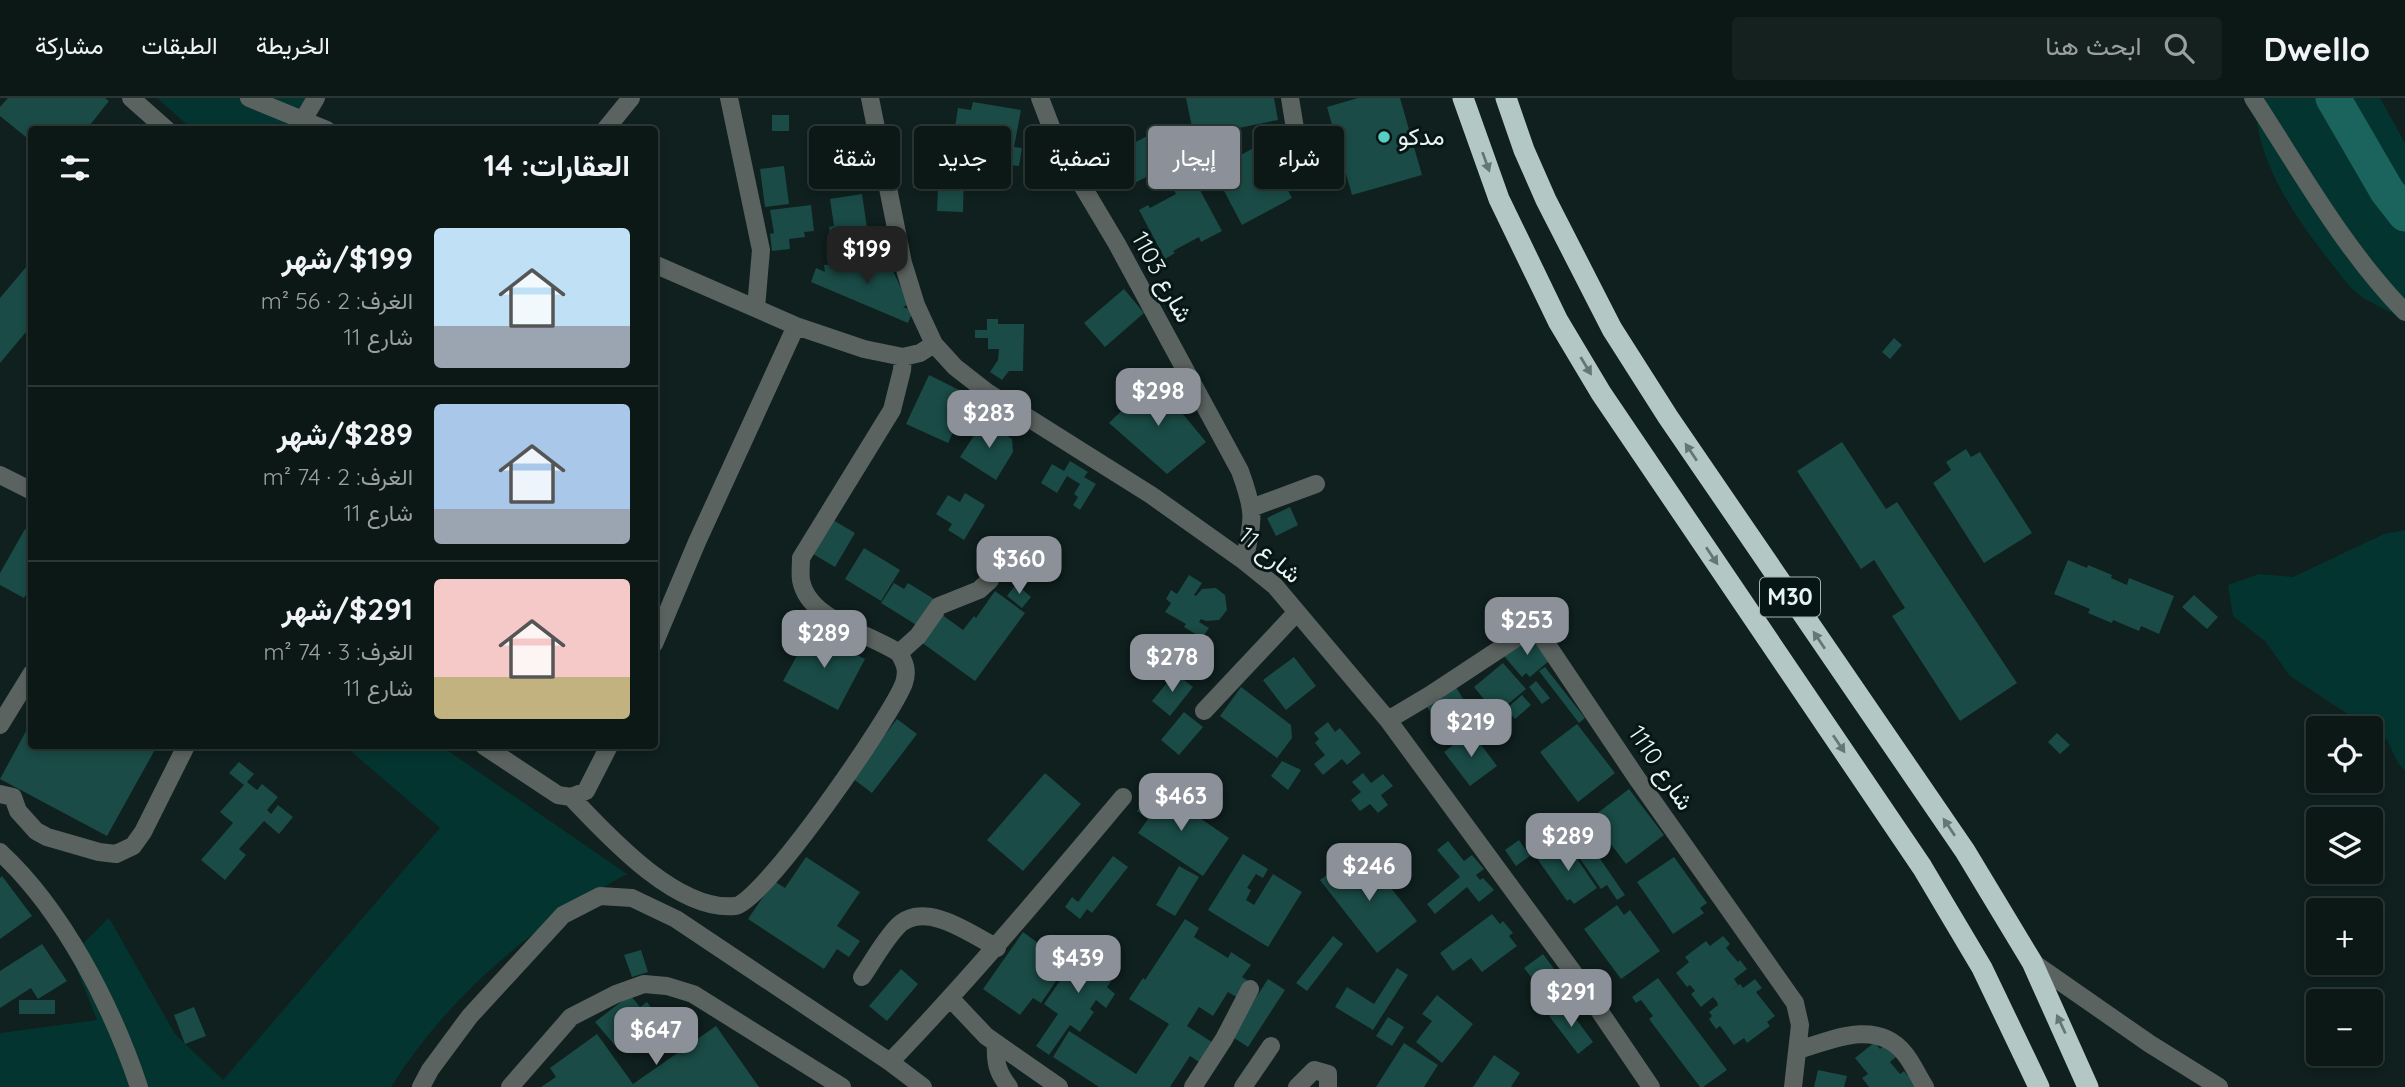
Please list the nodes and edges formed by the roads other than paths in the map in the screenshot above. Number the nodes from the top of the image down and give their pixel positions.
1 (131, 98) edge
2 (249, 98) edge
3 (316, 98) edge
4 (631, 98) edge
5 (730, 98) edge
6 (870, 98) edge
7 (1040, 98) edge
8 (1290, 98) edge
9 (1463, 98) edge
10 (1506, 98) edge
11 (2253, 98) edge
12 (303, 120) junction
13 (162, 126) edge
14 (317, 126) edge
15 (608, 126) edge
16 (1295, 126) edge
17 (658, 266) edge
18 (756, 308) junction
19 (2405, 312) edge
20 (796, 326) junction
21 (934, 344) junction
22 (903, 356) junction
23 (0, 475) edge
24 (1316, 484) dead end
25 (28, 489) edge
26 (1251, 508) junction
27 (1244, 561) junction
28 (990, 580) dead end
29 (1297, 612) junction
30 (658, 634) edge
31 (899, 653) junction
32 (28, 680) edge
33 (1204, 711) dead end
34 (1388, 720) junction
35 (0, 725) edge
36 (185, 749) edge
37 (489, 749) edge
38 (608, 749) edge
39 (0, 794) edge
40 (571, 797) junction
41 (1123, 797) dead end
42 (0, 852) edge
43 (997, 948) junction
44 (2032, 962) junction
45 (862, 977) dead end
46 (1250, 989) dead end
47 (951, 999) junction
48 (996, 1043) junction
49 (1271, 1046) dead end
50 (1799, 1050) junction
51 (890, 1062) junction
52 (139, 1087) edge
53 (421, 1087) edge
54 (510, 1087) edge
55 (842, 1087) edge
56 (923, 1087) edge
57 (1009, 1087) edge
58 (1059, 1087) edge
59 (1193, 1087) edge
60 (1243, 1087) edge
61 (1297, 1087) edge
62 (1328, 1087) edge
63 (1651, 1087) edge
64 (1793, 1087) edge
65 (1925, 1087) edge
66 (2039, 1087) edge
67 (2088, 1087) edge
68 (2219, 1087) edge

1 - 13 street
2 - 12 street
3 - 12 street
4 - 15 street
5 - 18 street
6 - 21 street, شارع 11
7 - 26 street, شارع 1103
8 - 16 street
9 -> 66 highway, M30
44 -> 10 highway, M30
11 - 19 street
12 - 14 street
17 - 18 street
18 - 20 street
20 - 22 street
20 - 30 street
21 - 22 street
21 - 27 street, شارع 11
22 - 31 street
23 - 25 street
24 - 26 street
26 - 27 street, شارع 1103
27 - 29 street, شارع 11
28 - 31 street
29 - 33 street
29 - 34 street, شارع 11
31 - 40 street
32 - 35 street
34 - 50 street, شارع 1110
34 - 63 street, شارع 11
36 - 39 street
37 - 40 street
38 - 40 street
41 - 43 street
42 - 52 street
43 - 45 street
43 - 47 street
67 -> 44 highway, M30
44 - 68 street
46 - 59 street
47 - 48 street
47 - 51 street
48 - 57 street
48 - 58 street
49 - 60 street
50 - 64 street, شارع 1110
50 - 65 street
51 - 53 street
51 - 56 street
54 - 55 street
61 - 62 street

